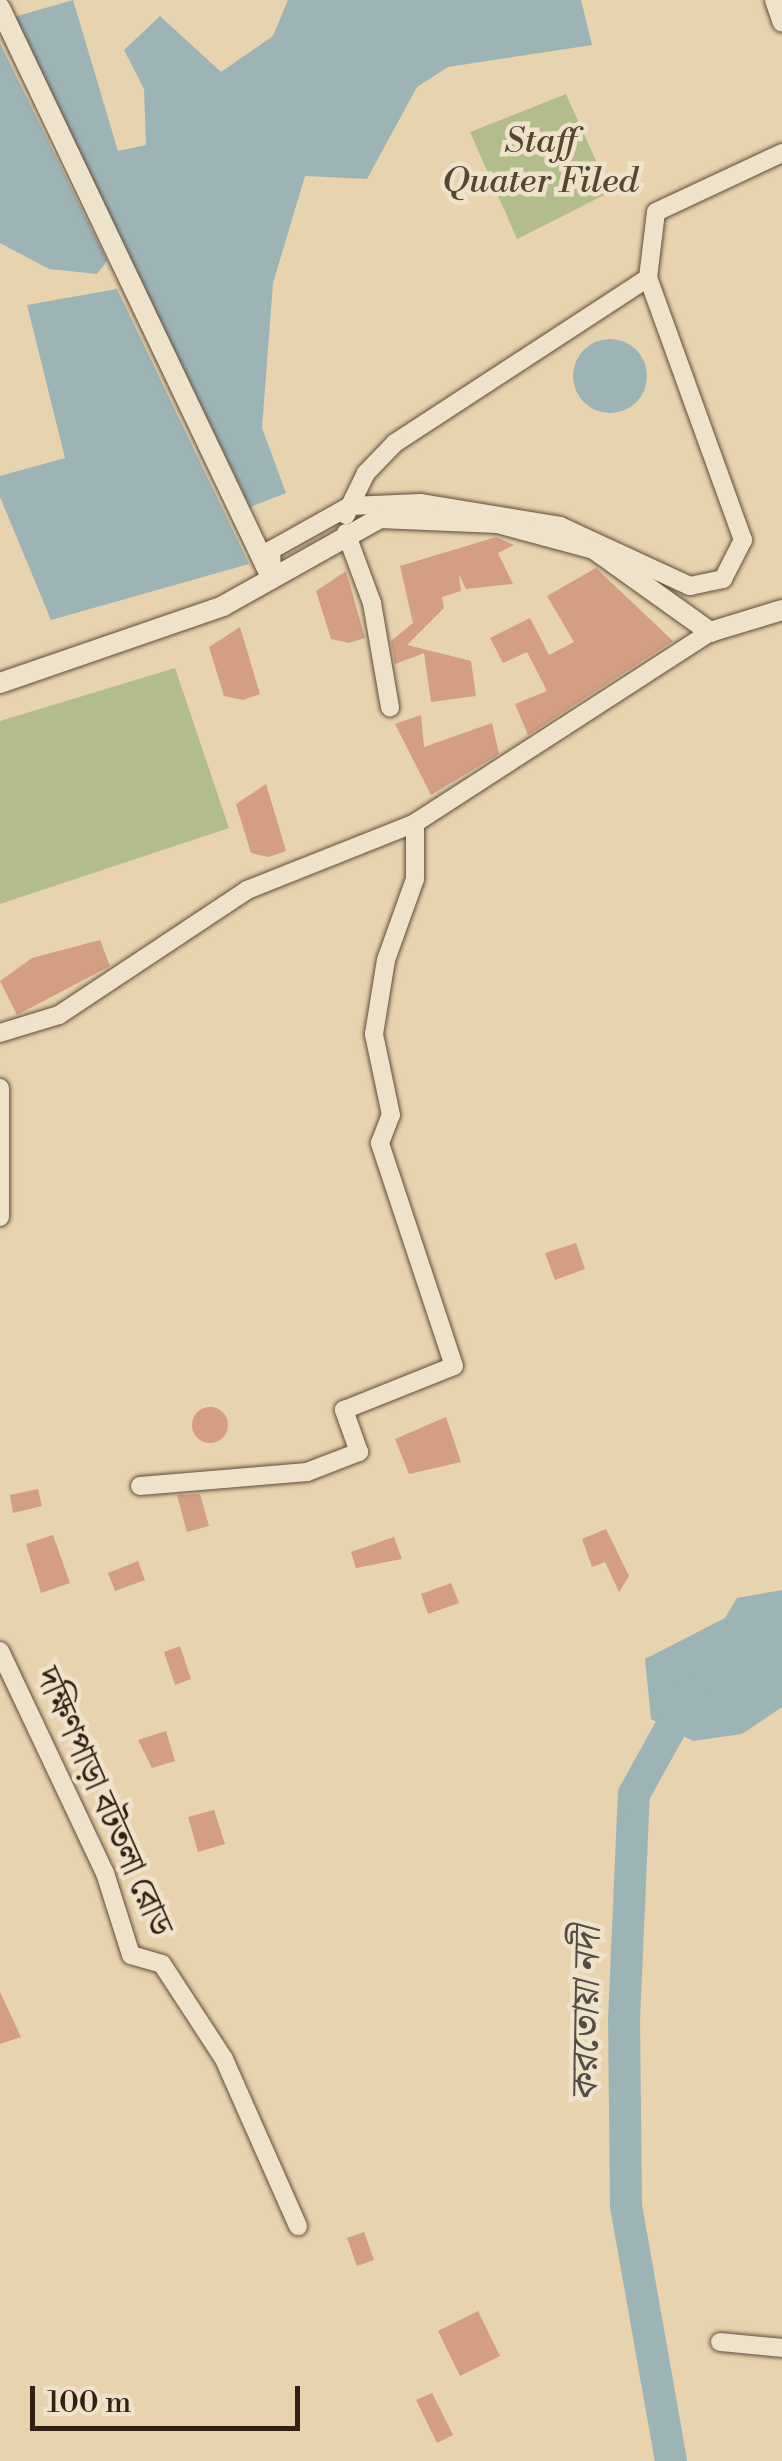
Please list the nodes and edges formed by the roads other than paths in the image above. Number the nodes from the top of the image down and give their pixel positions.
1 (0, 8) edge
2 (782, 153) edge
3 (648, 278) junction
4 (348, 518) junction
5 (272, 579) junction
6 (782, 610) edge
7 (710, 632) junction
8 (0, 683) edge
9 (390, 708) dead end
10 (416, 823) junction
11 (0, 1034) edge
12 (0, 1088) edge
13 (0, 1217) edge
14 (140, 1486) dead end
15 (0, 1651) edge
16 (298, 2226) dead end
17 (720, 2342) dead end
18 (782, 2348) edge

1 - 5 street
2 - 3 street
3 - 4 street
3 - 4 street
4 - 5 street
4 - 7 street
4 - 9 street
5 - 8 street
6 - 7 street
7 - 10 street
10 - 11 street
10 - 14 street
12 - 13 street
15 - 16 street, দক্ষিণপাড়া বটতলা রোড
17 - 18 street

